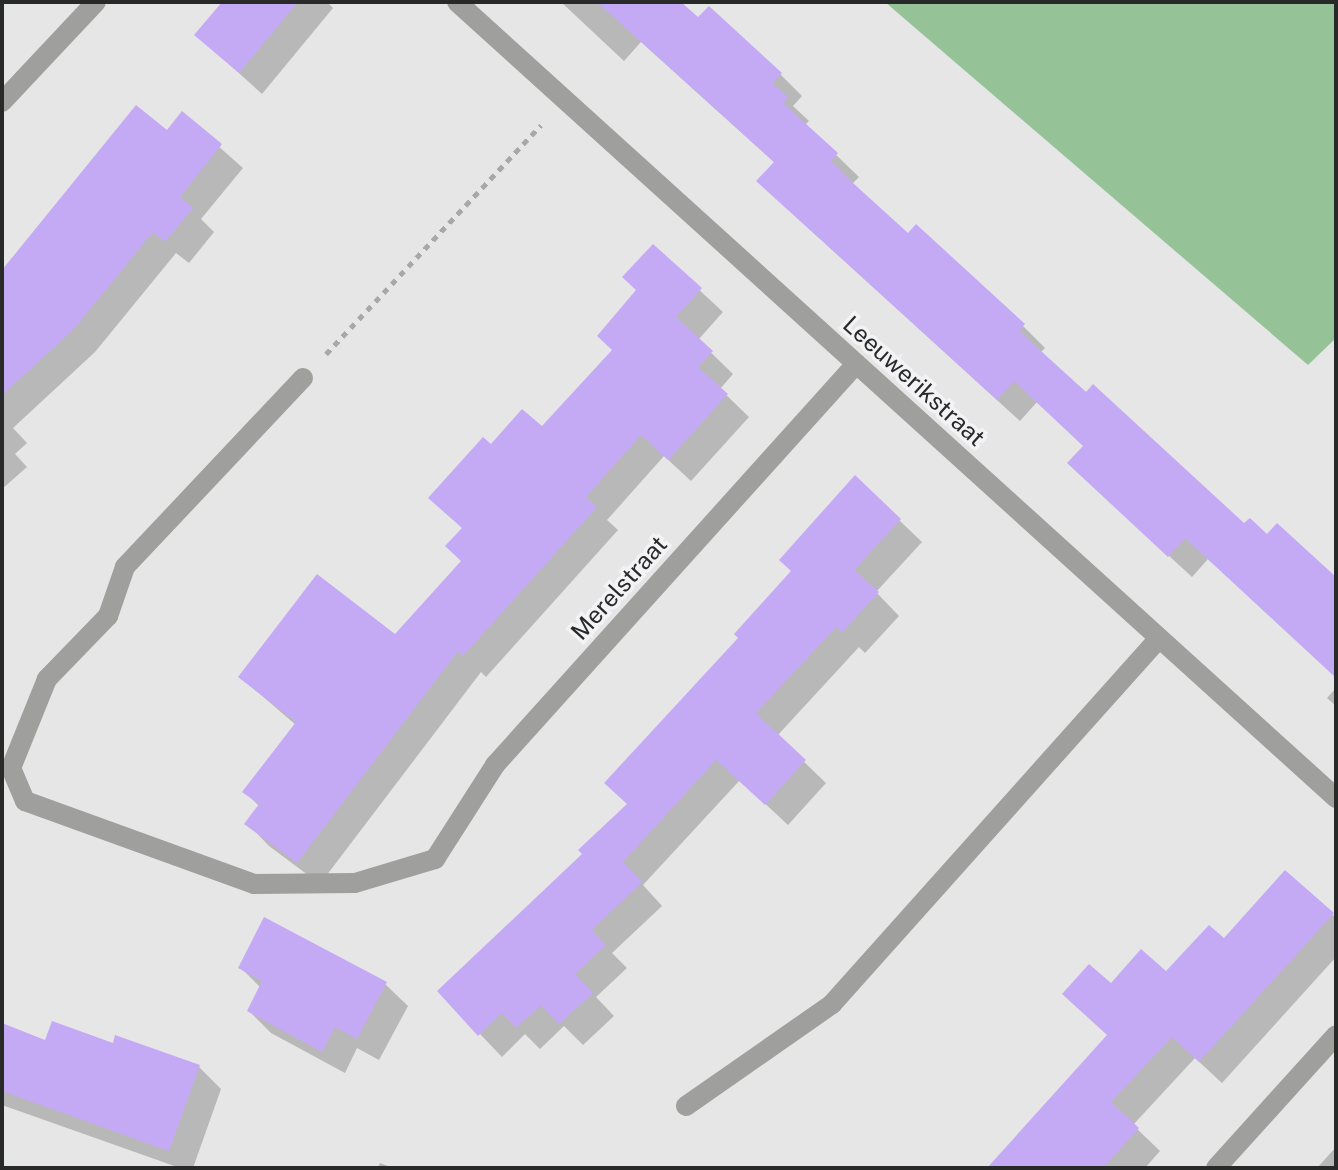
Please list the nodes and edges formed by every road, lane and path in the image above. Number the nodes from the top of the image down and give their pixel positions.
1 (96, 2) edge
2 (457, 2) edge
3 (565, 99) junction
4 (2, 102) edge
5 (856, 364) junction
6 (303, 378) joint
7 (1159, 638) junction
8 (1336, 798) edge
9 (1336, 1035) edge
10 (686, 1106) dead end
11 (1216, 1168) edge

1 - 4 street
2 - 3 street, Leeuwerikstraat
3 - 5 street, Leeuwerikstraat
3 - 6 path
5 - 6 street, Merelstraat
5 - 7 street, Leeuwerikstraat
7 - 8 street, Leeuwerikstraat
7 - 10 street
9 - 11 street

